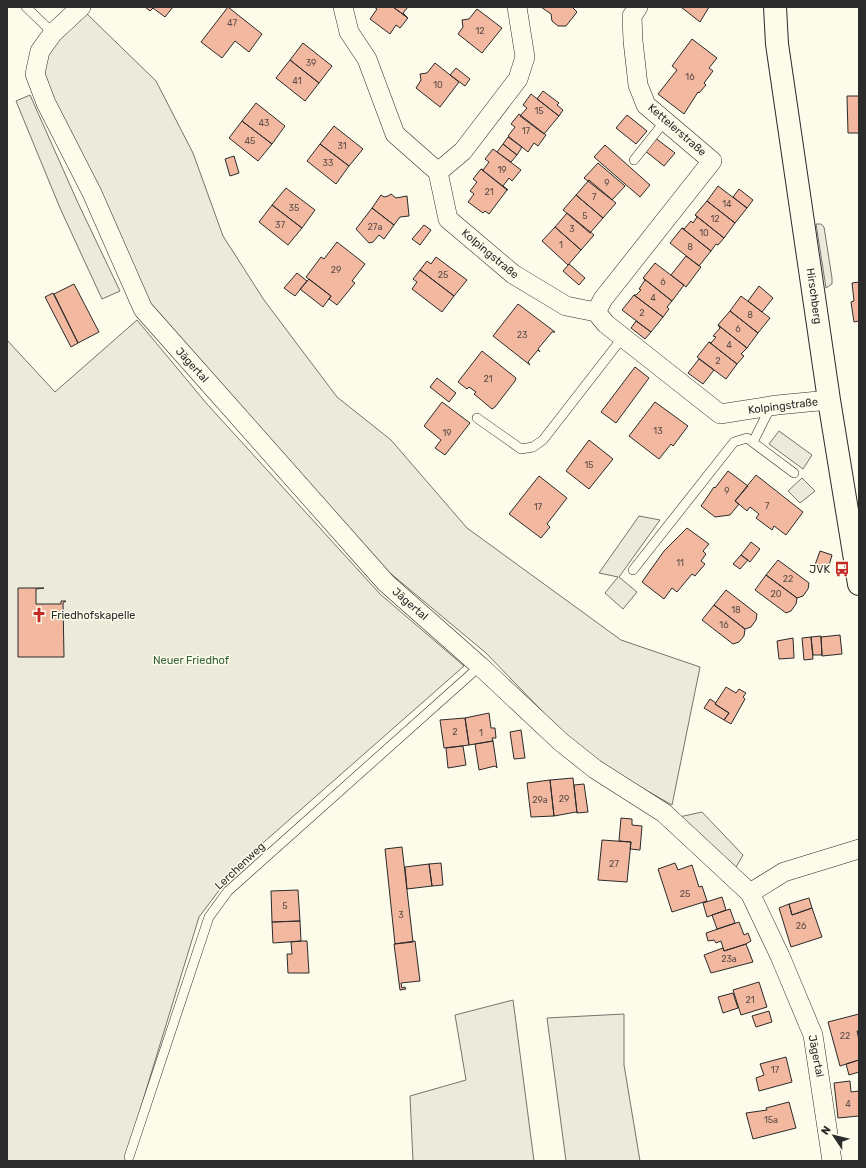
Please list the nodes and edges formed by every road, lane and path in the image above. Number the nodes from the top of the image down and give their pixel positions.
1 (26, 7) edge
2 (81, 7) edge
3 (343, 7) edge
4 (517, 7) edge
5 (638, 7) edge
6 (775, 7) edge
7 (54, 33) junction
8 (665, 121) junction
9 (634, 160) dead end
10 (438, 172) junction
11 (596, 312) junction
12 (623, 337) junction
13 (829, 400) junction
14 (771, 406) junction
15 (477, 418) dead end
16 (753, 442) junction
17 (794, 473) dead end
18 (853, 508) edge
19 (633, 570) dead end
20 (859, 584) edge
21 (480, 666) junction
22 (859, 849) edge
23 (750, 893) junction
24 (128, 1157) dead end
25 (832, 1161) edge

1 - 7 lane
2 - 7 street, Jägertal
3 - 10 street
4 - 10 street
5 - 8 street, Kettelerstraße
6 - 13 street, Hirschberg
7 - 21 street, Jägertal
8 - 9 lane
8 - 11 street, Kettelerstraße
10 - 11 street, Kolpingstraße
11 - 12 street, Kolpingstraße
12 - 14 street, Kolpingstraße
12 - 15 lane
13 - 14 street, Kolpingstraße
13 - 18 street, Hirschberg
14 - 16 lane
16 - 17 lane
16 - 19 lane
18 - 20 street, Hirschberg
21 - 23 street, Jägertal
21 - 24 lane, Lerchenweg
22 - 23 street
23 - 25 street, Jägertal

